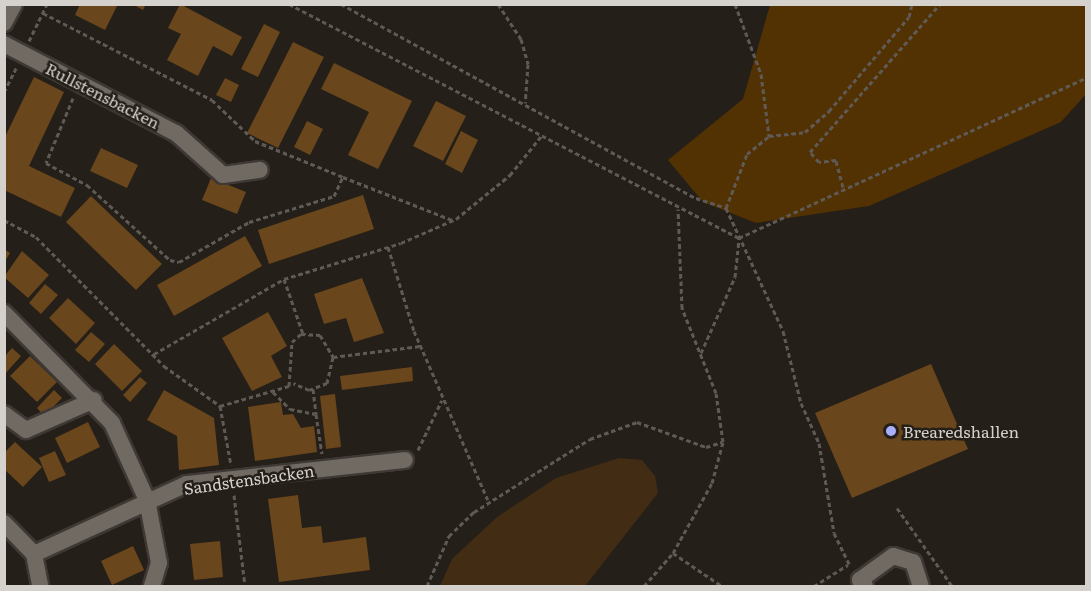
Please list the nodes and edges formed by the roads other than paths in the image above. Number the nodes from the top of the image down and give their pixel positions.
1 (14, 4) edge
2 (4, 23) edge
3 (4, 44) edge
4 (260, 170) dead end
5 (4, 314) edge
6 (94, 400) junction
7 (4, 414) edge
8 (405, 460) road end
9 (147, 501) junction
10 (4, 524) edge
11 (34, 554) junction
12 (863, 583) edge
13 (40, 586) edge
14 (152, 586) edge
15 (921, 586) edge

1 - 2 street
3 - 4 street, Rullstensbacken
5 - 6 street
6 - 7 street
6 - 9 street
8 - 9 street, Sandstensbacken
9 - 11 street, Sandstensbacken
9 - 14 street
10 - 11 street
11 - 13 street
12 - 15 street

